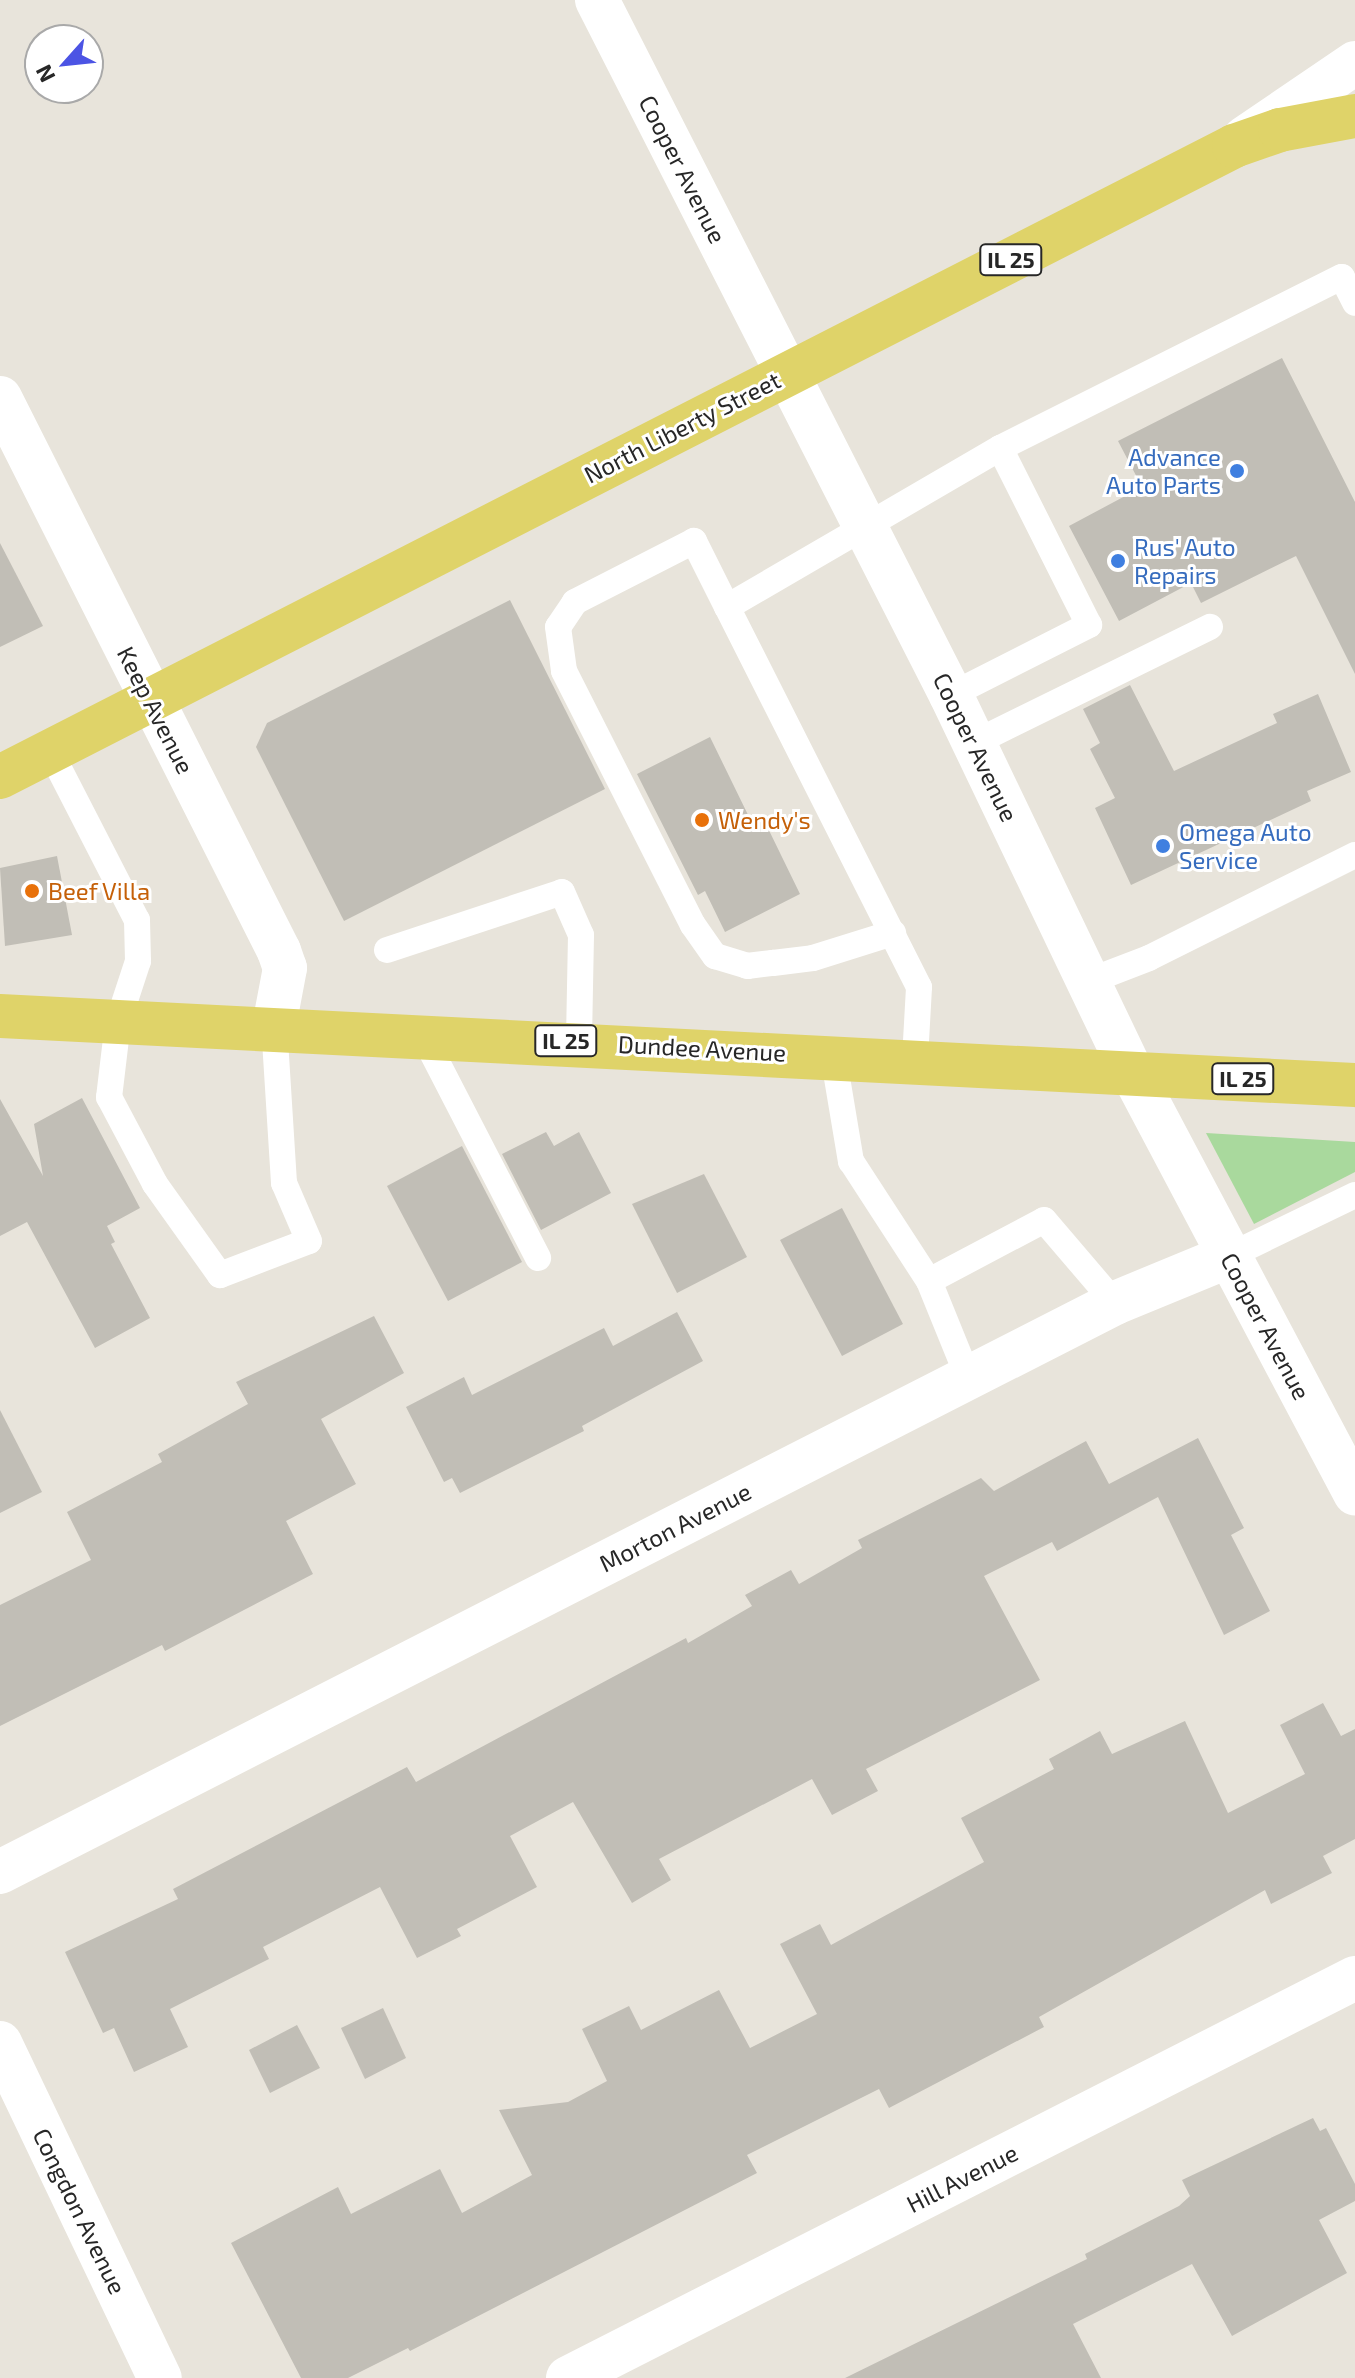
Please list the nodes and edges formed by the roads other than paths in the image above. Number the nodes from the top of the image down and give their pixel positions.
1 (597, 0) edge
2 (1355, 63) edge
3 (1355, 116) edge
4 (1234, 146) junction
5 (1355, 303) edge
6 (788, 373) junction
7 (0, 398) edge
8 (1000, 448) junction
9 (865, 526) junction
10 (727, 607) junction
11 (1210, 627) dead end
12 (951, 695) junction
13 (149, 700) junction
14 (974, 743) junction
15 (50, 751) junction
16 (0, 777) edge
17 (1355, 855) edge
18 (893, 933) junction
19 (387, 950) dead end
20 (1092, 980) junction
21 (0, 1016) edge
22 (118, 1022) junction
23 (274, 1026) junction
24 (423, 1035) junction
25 (579, 1042) junction
26 (833, 1054) junction
27 (915, 1059) junction
28 (1132, 1072) junction
29 (1355, 1085) edge
30 (1355, 1195) edge
31 (1229, 1256) junction
32 (538, 1258) dead end
33 (929, 1281) junction
34 (1115, 1303) junction
35 (968, 1377) junction
36 (1355, 1494) edge
37 (0, 1872) edge
38 (1355, 1978) edge
39 (0, 2043) edge
40 (160, 2378) edge
41 (568, 2378) edge

1 - 6 street, Cooper Avenue
2 - 4 street, North Liberty Street / IL 25
3 - 4 main road
4 - 6 main road, North Liberty Street / IL 25
5 - 8 lane
6 - 9 street, Cooper Avenue
6 - 13 main road, North Liberty Street / IL 25
7 - 13 street, Keep Avenue
8 - 9 lane
8 - 12 lane
9 - 10 lane
9 - 12 street, Cooper Avenue
10 - 18 lane
10 - 18 lane
11 - 14 lane
12 - 14 street, Cooper Avenue
13 - 15 main road, North Liberty Street / IL 25
13 - 23 street, Keep Avenue
14 - 20 street, Cooper Avenue
15 - 16 main road, North Liberty Street / IL 25
15 - 22 lane
17 - 20 lane
18 - 27 lane
19 - 25 lane
20 - 28 street, Cooper Avenue
21 - 22 main road, Dundee Avenue / IL 25
22 - 23 main road, Dundee Avenue / IL 25
22 - 23 lane
23 - 24 main road, Dundee Avenue / IL 25
24 - 25 main road, Dundee Avenue / IL 25
24 - 32 lane
25 - 26 main road, Dundee Avenue / IL 25
26 - 27 main road, Dundee Avenue / IL 25
26 - 33 lane
27 - 28 main road, Dundee Avenue / IL 25
28 - 29 main road, Dundee Avenue / IL 25
28 - 31 street, Cooper Avenue
30 - 31 lane, Morton Avenue
31 - 34 street, Morton Avenue
31 - 36 street, Cooper Avenue
33 - 34 lane
33 - 35 lane
34 - 35 street, Morton Avenue
35 - 37 street, Morton Avenue
38 - 41 street, Hill Avenue
39 - 40 street, Congdon Avenue

